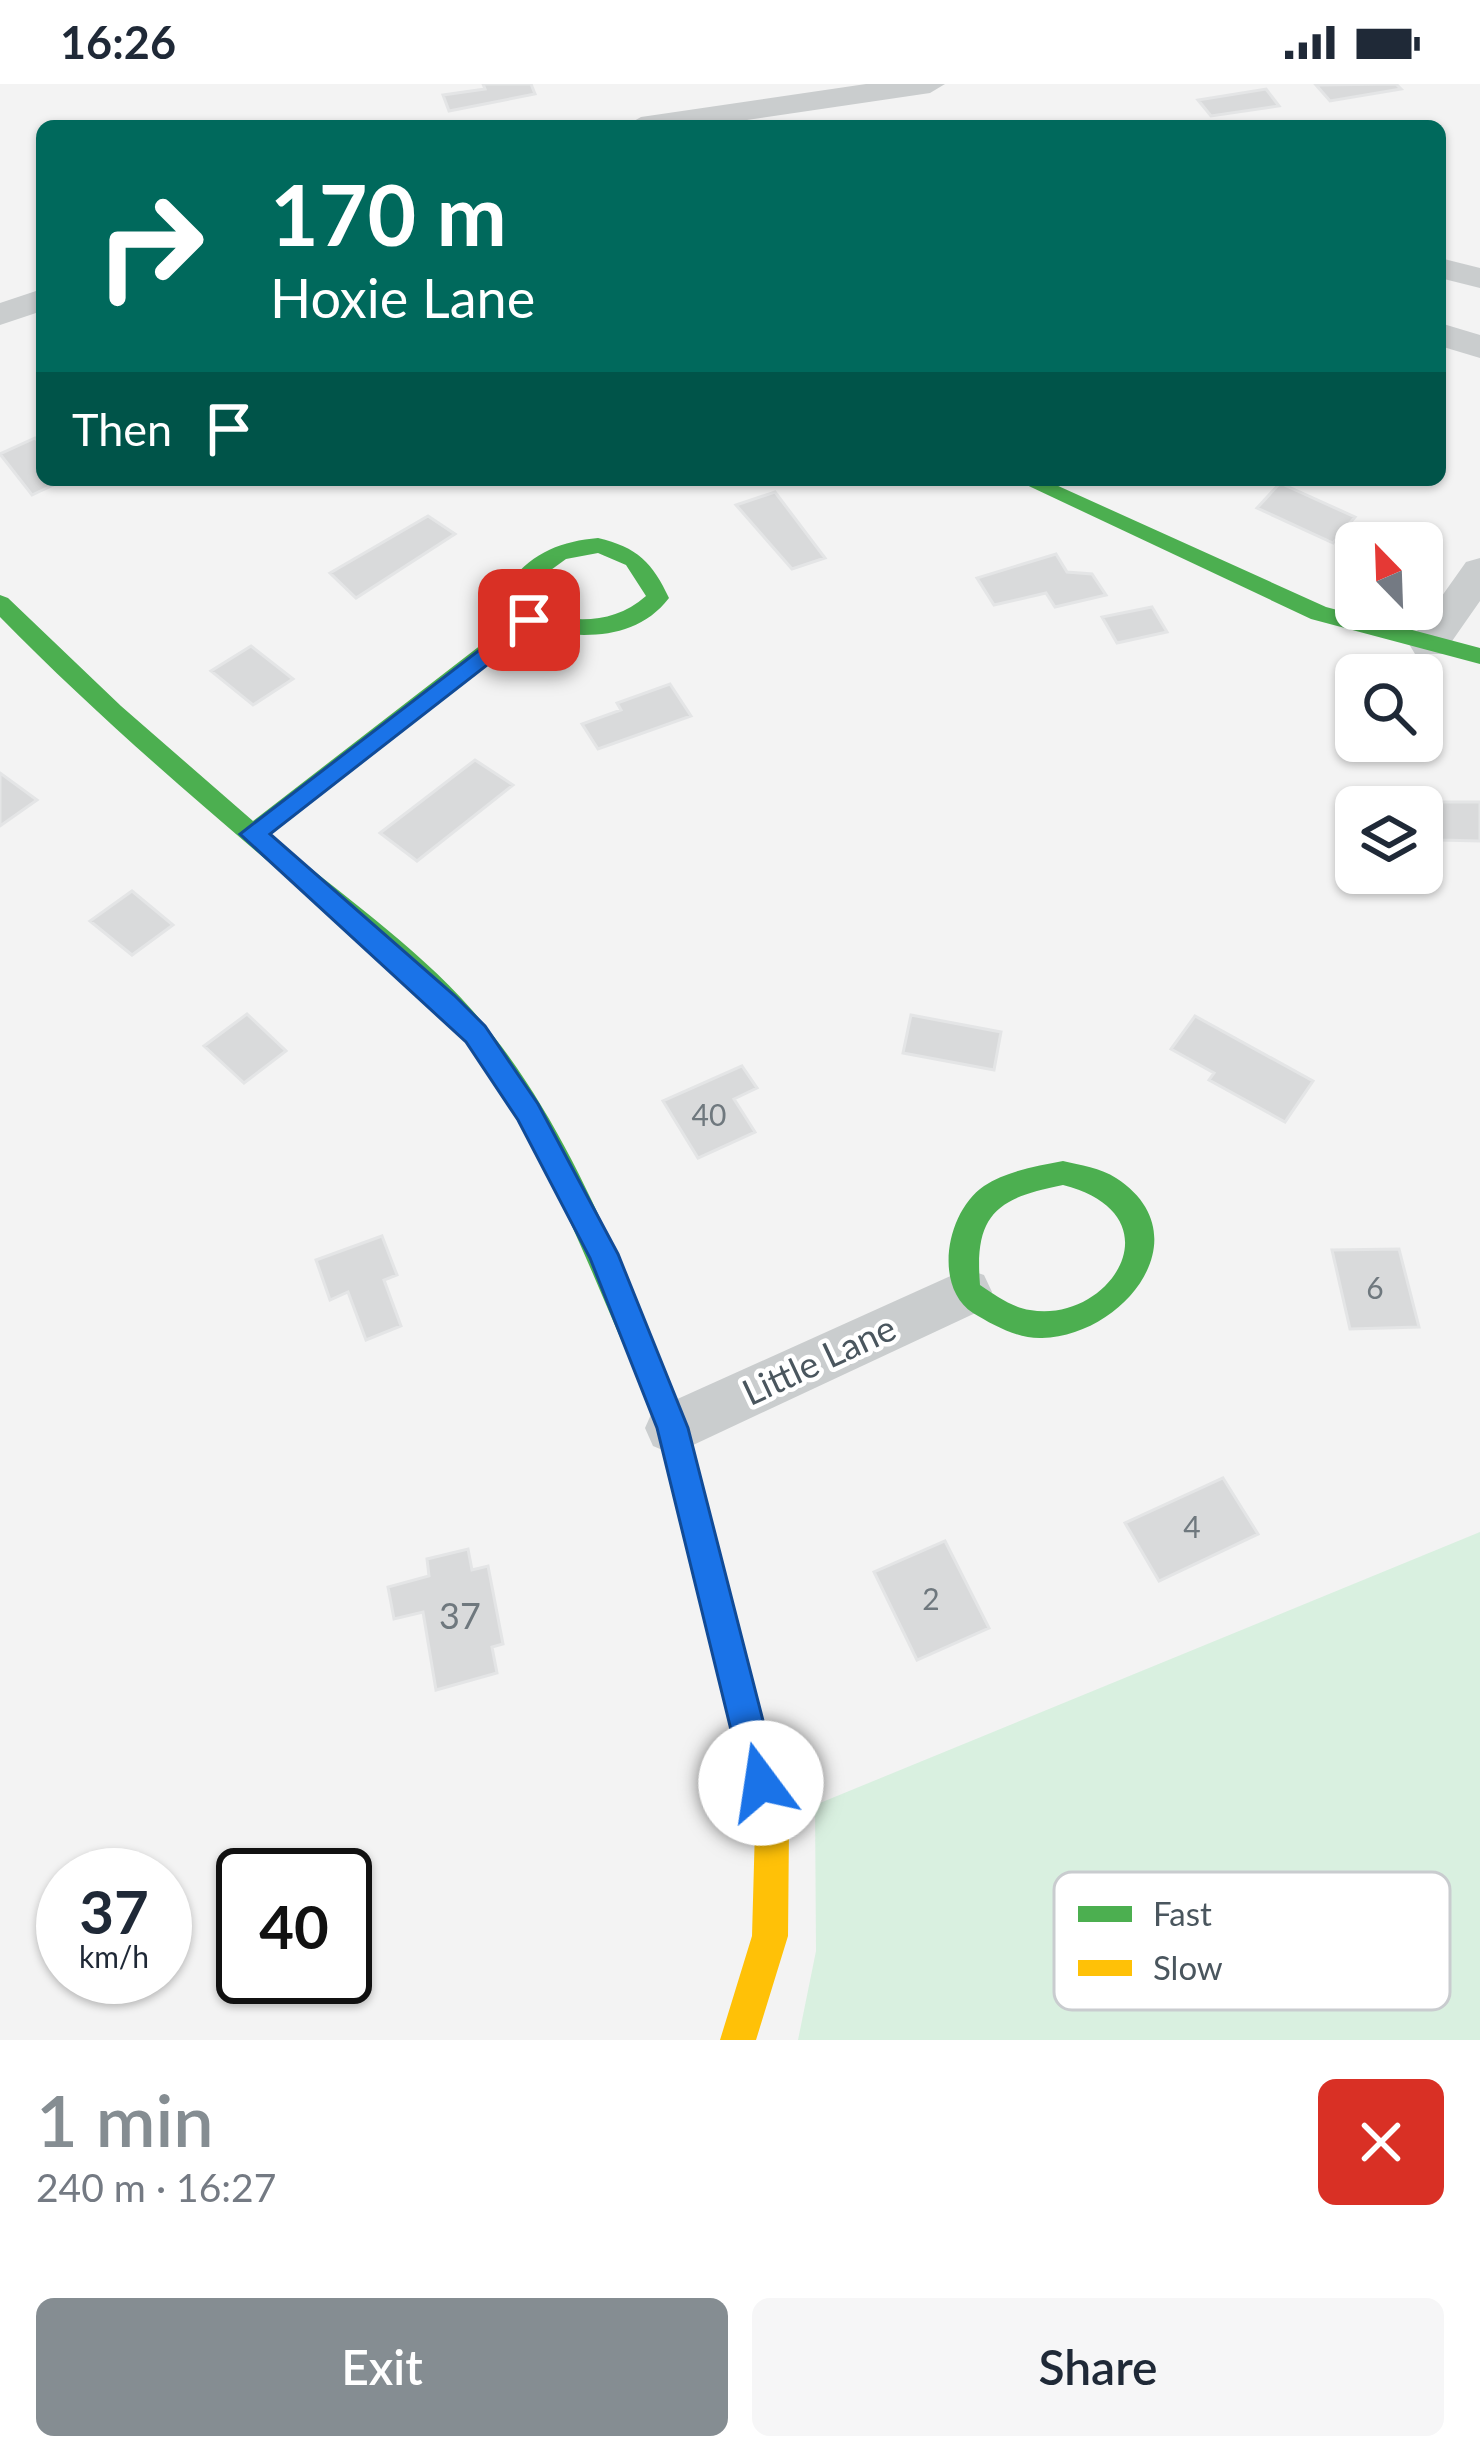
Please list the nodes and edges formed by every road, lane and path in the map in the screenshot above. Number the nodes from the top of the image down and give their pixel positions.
1 (930, 84) edge
2 (734, 107) edge
3 (670, 120) edge
4 (1446, 270) edge
5 (1480, 278) edge
6 (36, 301) edge
7 (0, 316) edge
8 (1446, 336) edge
9 (1480, 347) edge
10 (1040, 486) edge
11 (1480, 571) edge
12 (0, 603) edge
13 (529, 620) junction
14 (1429, 644) junction
15 (1480, 656) edge
16 (253, 834) junction
17 (966, 1292) junction
18 (672, 1428) junction
19 (738, 2040) edge

1 - 2 street
2 - 3 street
4 - 5 street
6 - 7 street
8 - 9 street
10 - 14 street
11 - 14 street
12 - 16 street
13 - 13 street
13 - 16 street
14 - 15 street
16 - 18 street
17 - 17 street
17 - 18 street, Little Lane
18 - 19 street

